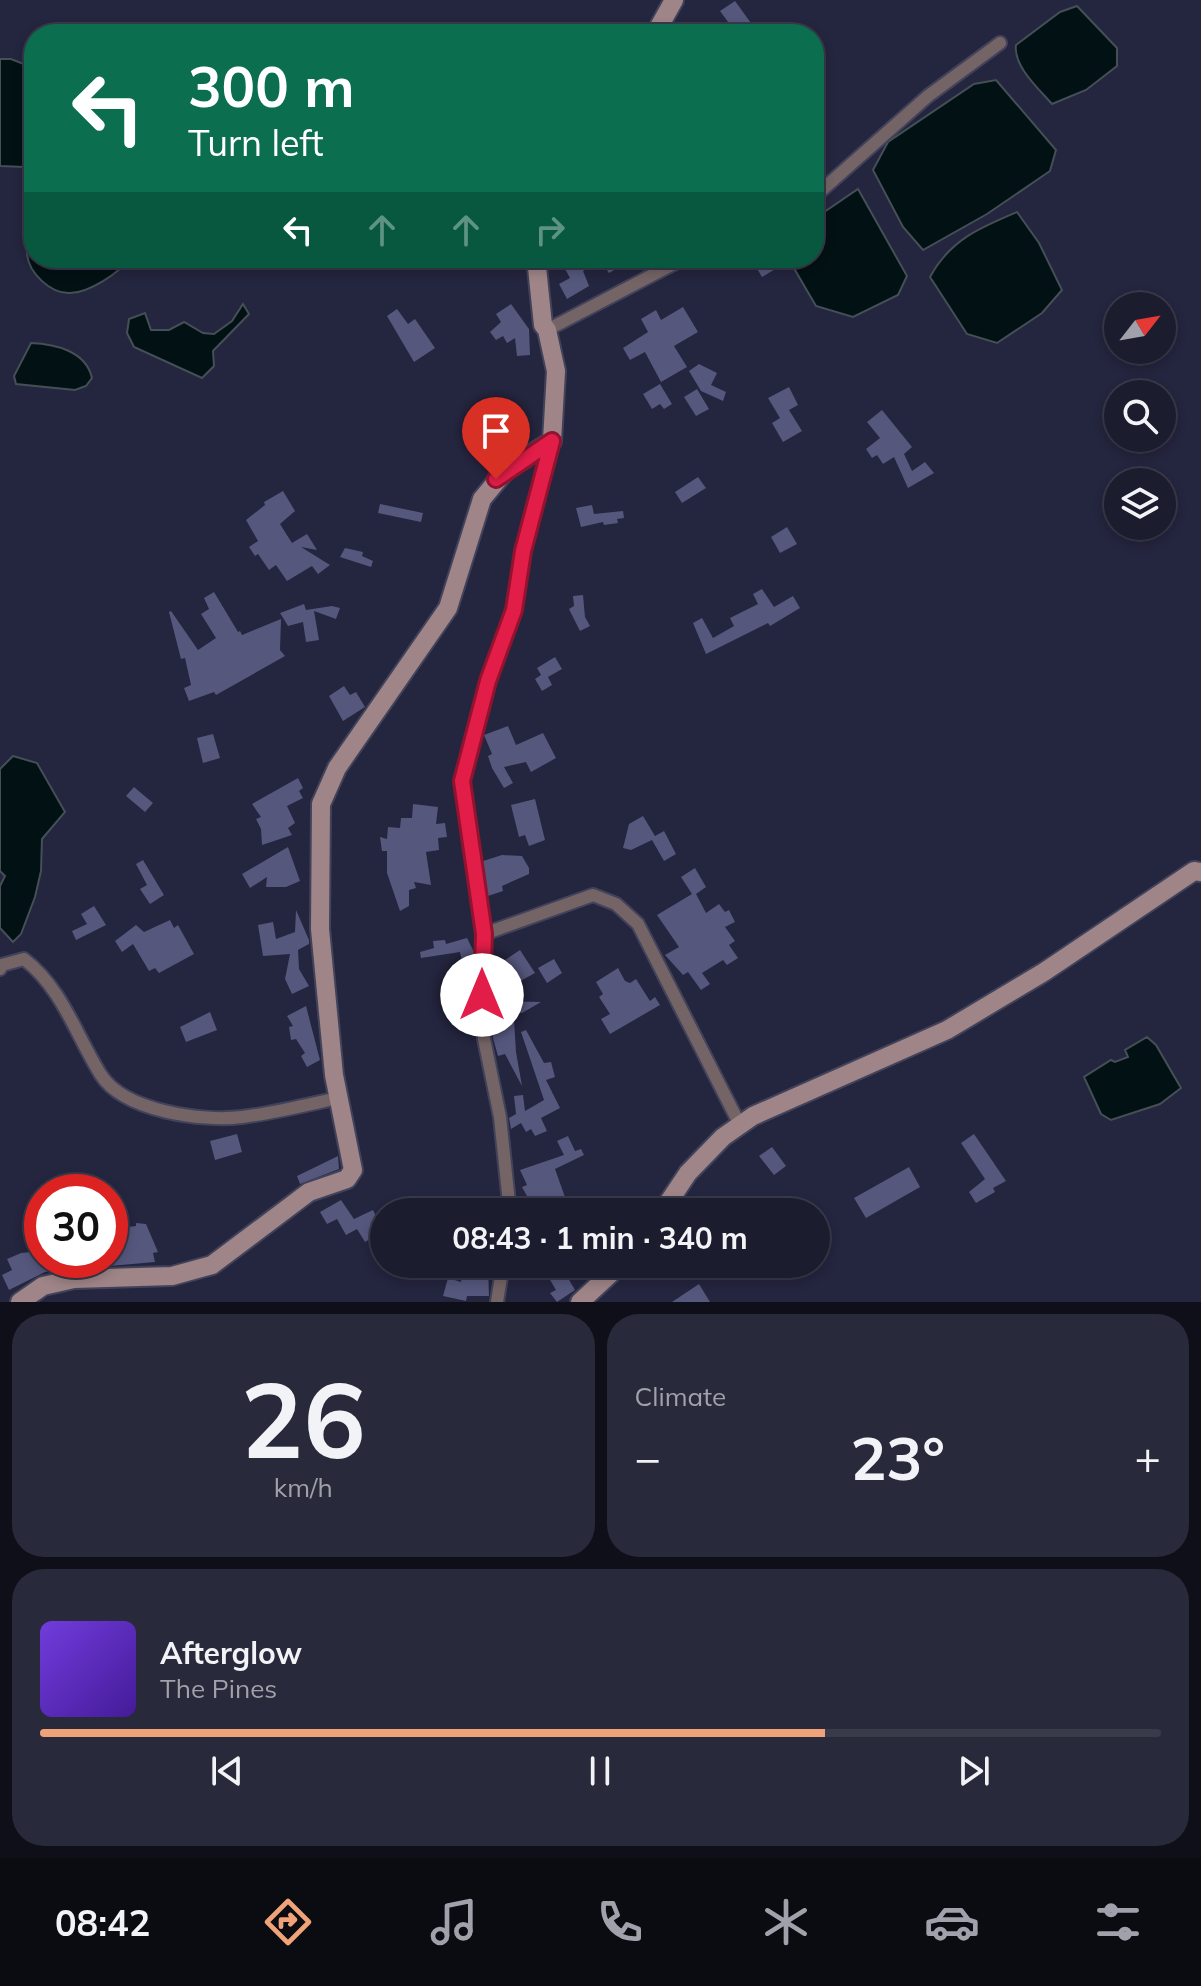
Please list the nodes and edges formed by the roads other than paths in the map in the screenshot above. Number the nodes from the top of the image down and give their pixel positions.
1 (674, 0) edge
2 (661, 24) edge
3 (1000, 43) dead end
4 (824, 188) edge
5 (535, 268) edge
6 (666, 268) edge
7 (547, 330) junction
8 (552, 441) junction
9 (1201, 872) edge
10 (484, 934) junction
11 (0, 969) edge
12 (338, 1098) junction
13 (740, 1125) junction
14 (509, 1198) edge
15 (671, 1198) edge
16 (501, 1278) edge
17 (606, 1278) edge
18 (20, 1302) edge
19 (497, 1302) edge
20 (580, 1302) edge

1 - 2 main road
3 - 4 street
5 - 7 main road
6 - 7 street
7 - 8 main road
8 - 10 street
8 - 12 main road
9 - 13 main road
10 - 13 street
10 - 14 street
11 - 12 street
12 - 18 main road
13 - 15 main road
16 - 19 street
17 - 20 main road

